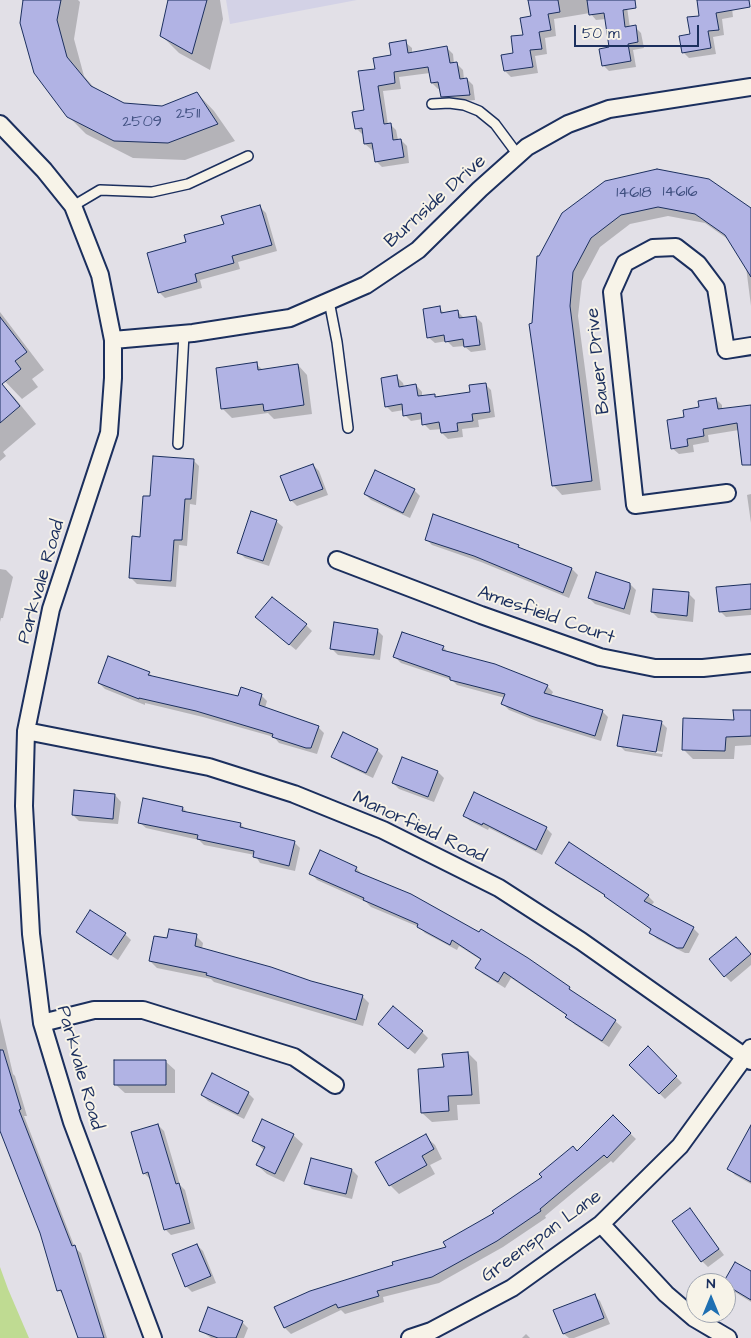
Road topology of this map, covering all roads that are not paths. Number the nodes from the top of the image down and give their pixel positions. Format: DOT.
graph roads {
  1 [pos="751,87"];
  2 [pos="432,104"];
  3 [pos="0,124"];
  4 [pos="518,155"];
  5 [pos="248,156"];
  6 [pos="73,206"];
  7 [pos="329,301"];
  8 [pos="184,334"];
  9 [pos="113,340"];
  10 [pos="751,346"];
  11 [pos="348,428"];
  12 [pos="178,444"];
  13 [pos="726,493"];
  14 [pos="337,560"];
  15 [pos="751,663"];
  16 [pos="26,731"];
  17 [pos="42,1023"];
  18 [pos="749,1055"];
  19 [pos="335,1084"];
  20 [pos="601,1224"];
  21 [pos="432,1334"];
  22 [pos="153,1338"];
  23 [pos="410,1338"];
  24 [pos="728,1338"];
  1 -- 4 [label="street, Burnside Drive"];
  2 -- 4 [label="lane"];
  3 -- 6 [label="street, Parkvale Road"];
  4 -- 7 [label="street, Burnside Drive"];
  5 -- 6 [label="lane"];
  6 -- 9 [label="street, Parkvale Road"];
  7 -- 8 [label="street, Burnside Drive"];
  7 -- 11 [label="lane"];
  8 -- 9 [label="street, Burnside Drive"];
  8 -- 12 [label="lane"];
  9 -- 16 [label="street, Parkvale Road"];
  10 -- 13 [label="street, Bauer Drive"];
  14 -- 15 [label="street, Amesfield Court"];
  16 -- 17 [label="street, Parkvale Road"];
  16 -- 18 [label="street, Manorfield Road"];
  17 -- 19 [label="street"];
  17 -- 22 [label="street, Parkvale Road"];
  18 -- 20 [label="street, Greenspan Lane"];
  20 -- 21 [label="street, Greenspan Lane"];
  20 -- 24 [label="street"];
  21 -- 23 [label="street, Greenspan Lane"];
}
